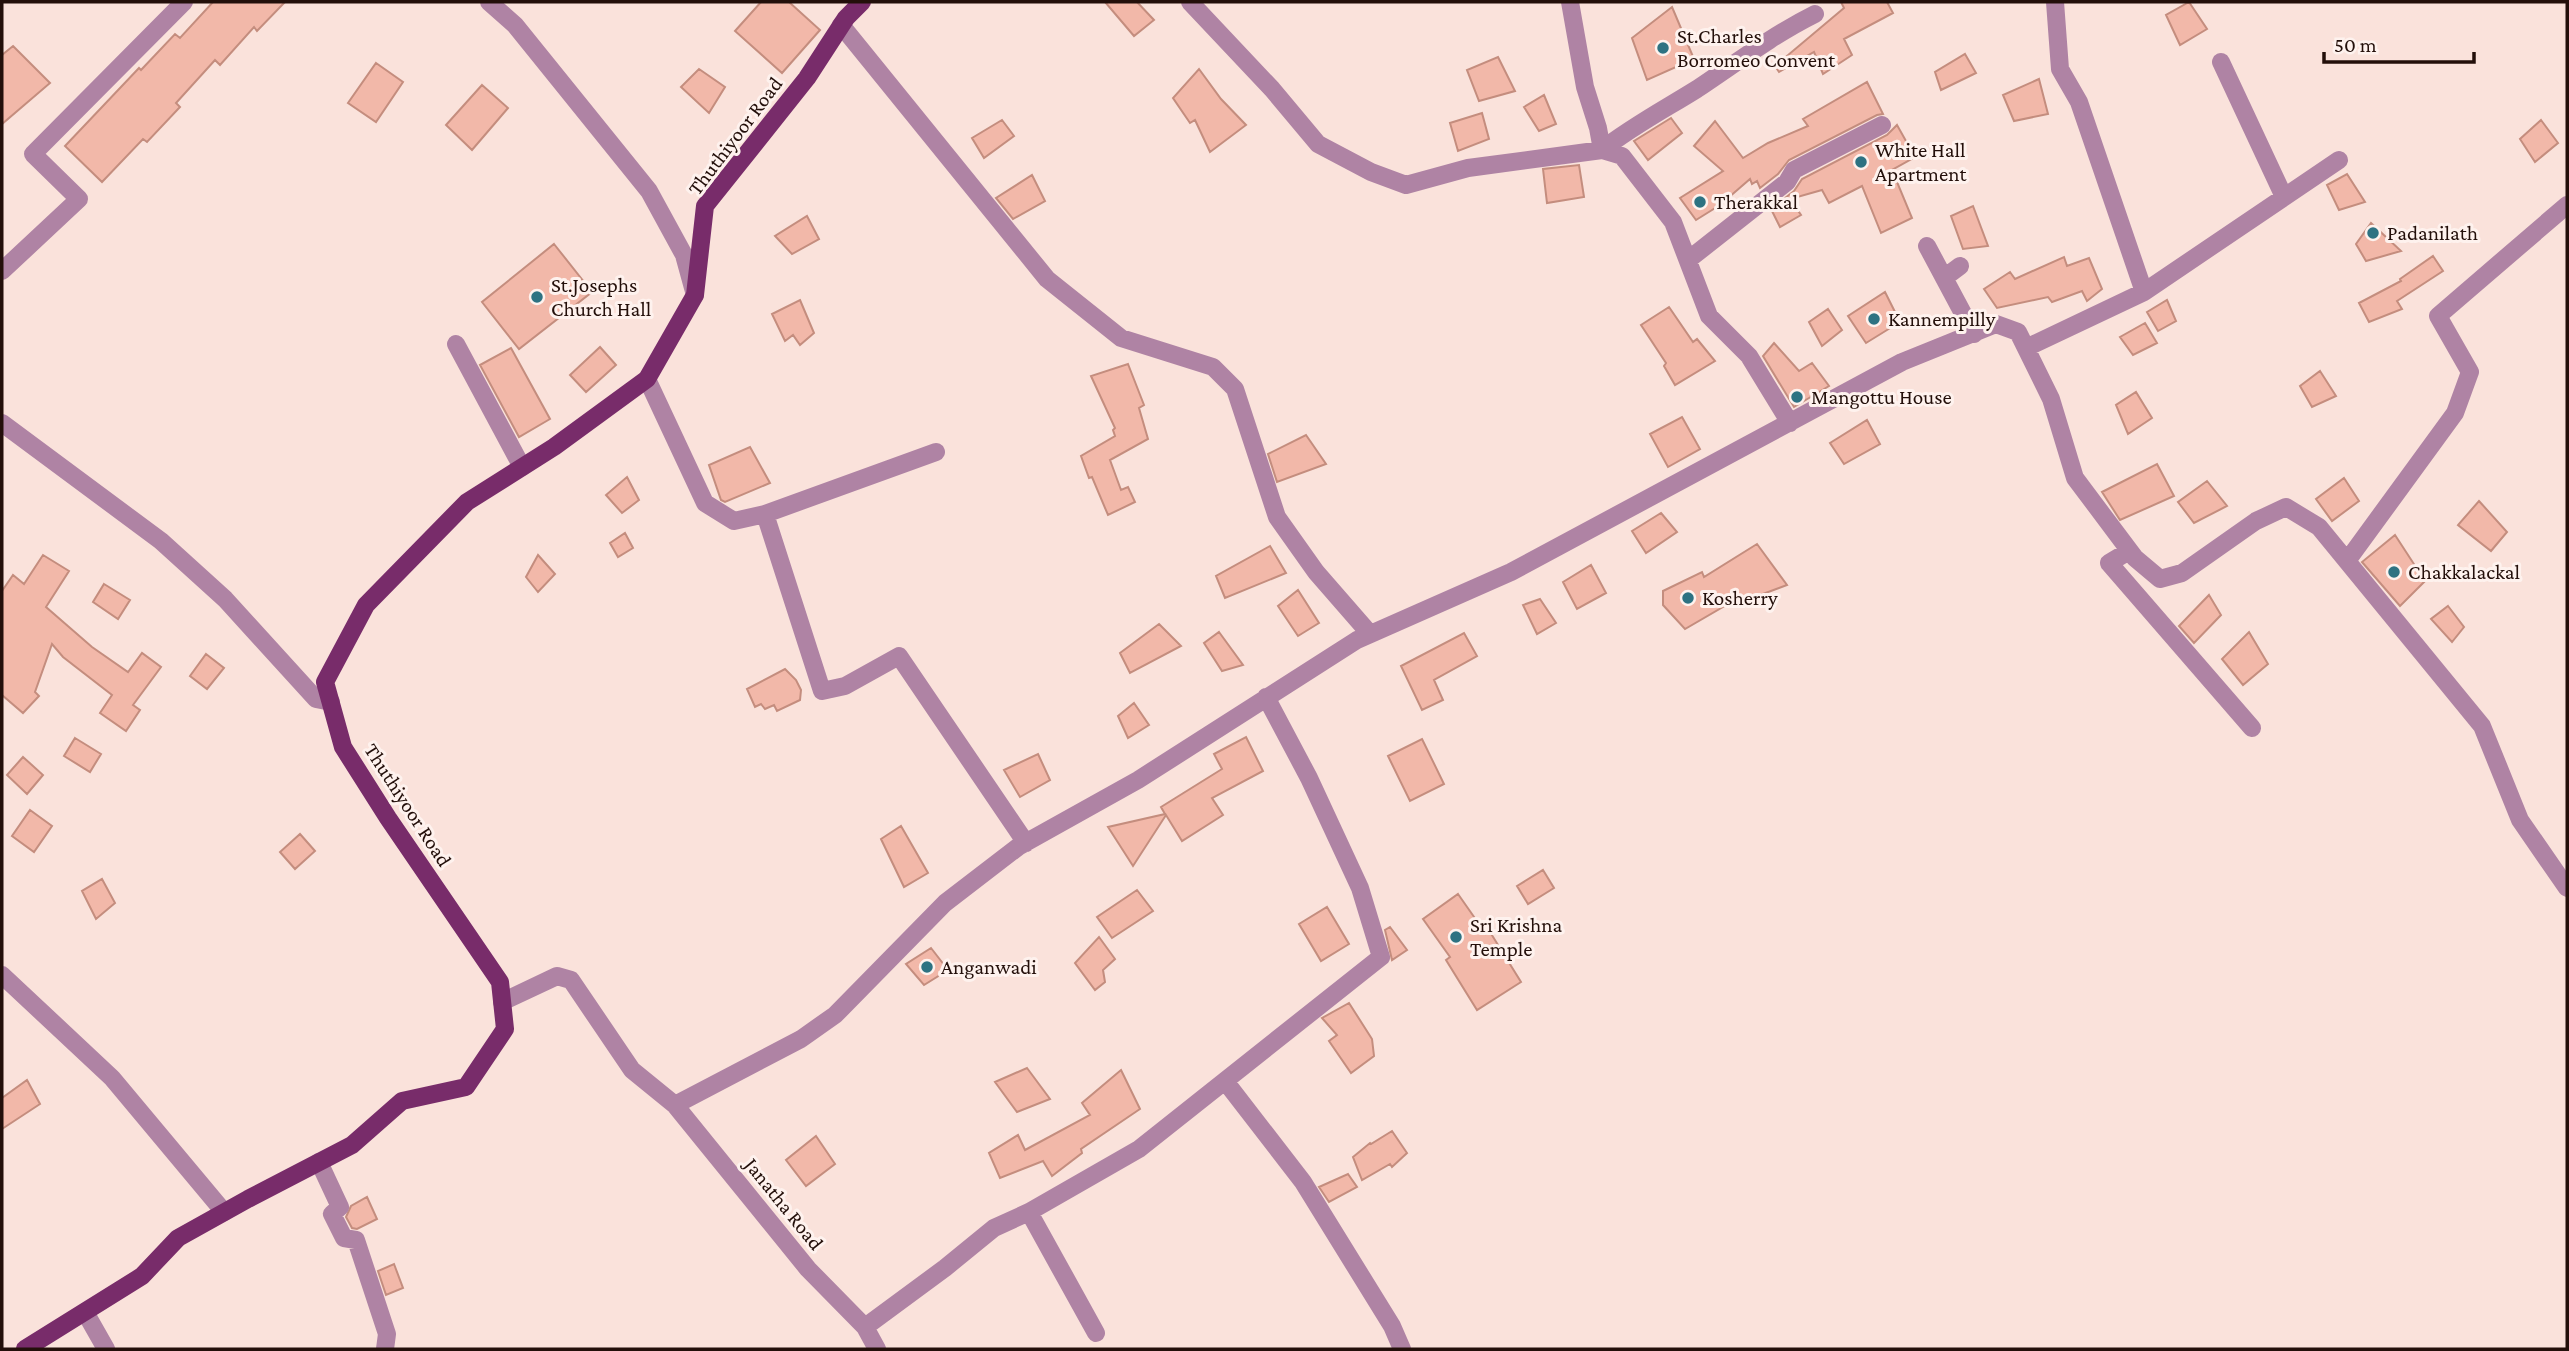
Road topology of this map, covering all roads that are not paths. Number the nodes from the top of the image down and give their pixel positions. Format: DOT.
graph roads {
  1 [pos="184,2"];
  2 [pos="489,2"];
  3 [pos="862,2"];
  4 [pos="1190,2"];
  5 [pos="1570,2"];
  6 [pos="2055,2"];
  7 [pos="1815,14"];
  8 [pos="841,25"];
  9 [pos="2221,62"];
  10 [pos="1882,125"];
  11 [pos="1601,150"];
  12 [pos="2339,160"];
  13 [pos="2284,197"];
  14 [pos="2567,205"];
  15 [pos="1927,246"];
  16 [pos="1688,260"];
  17 [pos="1960,266"];
  18 [pos="2,271"];
  19 [pos="1944,278"];
  20 [pos="2144,292"];
  21 [pos="695,295"];
  22 [pos="1973,334"];
  23 [pos="456,344"];
  24 [pos="2026,348"];
  25 [pos="647,379"];
  26 [pos="2,423"];
  27 [pos="1790,423"];
  28 [pos="936,452"];
  29 [pos="523,467"];
  30 [pos="765,514"];
  31 [pos="2129,551"];
  32 [pos="2347,561"];
  33 [pos="1370,634"];
  34 [pos="1266,697"];
  35 [pos="331,702"];
  36 [pos="2252,729"];
  37 [pos="1026,843"];
  38 [pos="2567,888"];
  39 [pos="2,975"];
  40 [pos="502,1002"];
  41 [pos="1225,1081"];
  42 [pos="675,1105"];
  43 [pos="320,1162"];
  44 [pos="224,1212"];
  45 [pos="1029,1213"];
  46 [pos="85,1312"];
  47 [pos="865,1327"];
  48 [pos="1096,1333"];
  49 [pos="25,1349"];
  50 [pos="106,1349"];
  51 [pos="385,1349"];
  52 [pos="877,1349"];
  53 [pos="1402,1349"];
  1 -- 18 [label="street"];
  2 -- 21 [label="street"];
  3 -- 8 [label="main road, Thuthiyoor Road"];
  4 -- 11 [label="street"];
  5 -- 11 [label="street"];
  6 -- 20 [label="street"];
  7 -- 11 [label="street"];
  8 -- 21 [label="main road, Thuthiyoor Road"];
  8 -- 33 [label="street"];
  9 -- 13 [label="street"];
  10 -- 16 [label="street"];
  11 -- 16 [label="street"];
  12 -- 13 [label="street"];
  13 -- 20 [label="street"];
  14 -- 32 [label="street"];
  15 -- 19 [label="street"];
  16 -- 27 [label="street"];
  17 -- 19 [label="street"];
  19 -- 22 [label="street"];
  20 -- 24 [label="street"];
  21 -- 25 [label="main road, Thuthiyoor Road"];
  22 -- 24 [label="street"];
  22 -- 27 [label="street"];
  23 -- 29 [label="street"];
  24 -- 31 [label="street"];
  25 -- 29 [label="main road, Thuthiyoor Road"];
  25 -- 30 [label="street"];
  26 -- 35 [label="street"];
  27 -- 33 [label="street"];
  28 -- 30 [label="street"];
  29 -- 35 [label="main road, Thuthiyoor Road"];
  30 -- 37 [label="street"];
  31 -- 32 [label="street"];
  31 -- 36 [label="street"];
  32 -- 38 [label="street"];
  33 -- 34 [label="street"];
  34 -- 37 [label="street"];
  34 -- 41 [label="street"];
  35 -- 40 [label="main road, Thuthiyoor Road"];
  37 -- 42 [label="street"];
  39 -- 44 [label="street"];
  40 -- 42 [label="street, Janatha Road"];
  40 -- 43 [label="main road, Thuthiyoor Road"];
  41 -- 45 [label="street"];
  41 -- 53 [label="street"];
  42 -- 47 [label="street, Janatha Road"];
  43 -- 44 [label="main road, Thuthiyoor Road"];
  43 -- 51 [label="street"];
  44 -- 46 [label="main road, Thuthiyoor Road"];
  45 -- 47 [label="street"];
  45 -- 48 [label="street"];
  46 -- 49 [label="main road, Thuthiyoor Road"];
  46 -- 50 [label="street"];
  47 -- 52 [label="street, Janatha Road"];
}
